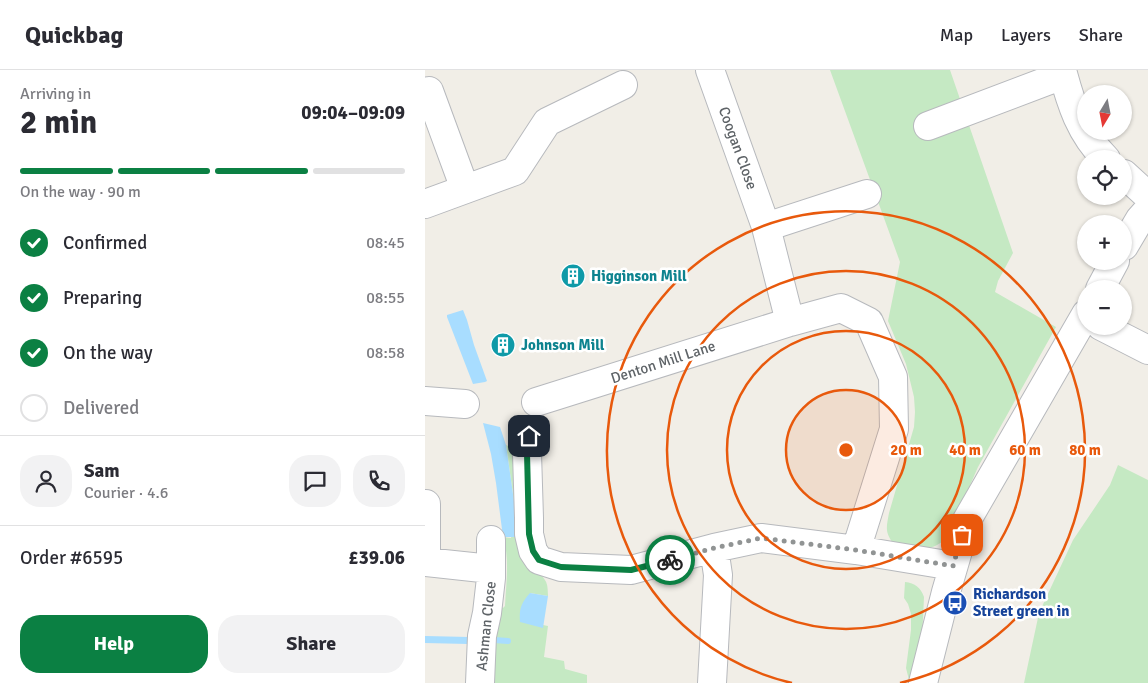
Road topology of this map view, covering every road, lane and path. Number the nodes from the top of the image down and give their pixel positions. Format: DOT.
graph roads {
  1 [pos="711,70"];
  2 [pos="1062,73"];
  3 [pos="623,86"];
  4 [pos="429,91"];
  5 [pos="928,126"];
  6 [pos="1098,150"];
  7 [pos="1132,181"];
  8 [pos="465,189"];
  9 [pos="867,194"];
  10 [pos="1148,196"];
  11 [pos="425,204"];
  12 [pos="1148,210"];
  13 [pos="766,227"];
  14 [pos="1132,232"];
  15 [pos="790,322"];
  16 [pos="1079,335"];
  17 [pos="1119,335"];
  18 [pos="1148,350"];
  19 [pos="425,401"];
  20 [pos="536,402"];
  21 [pos="465,404"];
  22 [pos="529,436"];
  23 [pos="426,504"];
  24 [pos="491,540"];
  25 [pos="714,548"];
  26 [pos="856,550"];
  27 [pos="425,562"];
  28 [pos="953,566"];
  29 [pos="491,569"];
  30 [pos="480,683"];
  31 [pos="712,683"];
  32 [pos="923,683"];
  1 -- 13 [label="street, Coogan Close"];
  2 -- 5 [label="street"];
  2 -- 6 [label="street"];
  3 -- 8 [label="street"];
  4 -- 8 [label="street"];
  7 -- 10 [label="street"];
  8 -- 11 [label="street"];
  9 -- 13 [label="street"];
  12 -- 14 [label="street"];
  13 -- 15 [label="street, Coogan Close"];
  15 -- 20 [label="street, Denton Mill Lane"];
  15 -- 26 [label="street"];
  16 -- 28 [label="street"];
  17 -- 18 [label="street"];
  19 -- 21 [label="street"];
  22 -- 25 [label="street"];
  23 -- 27 [label="street"];
  24 -- 29 [label="street, Ashman Close"];
  25 -- 26 [label="street"];
  25 -- 31 [label="street"];
  26 -- 28 [label="street"];
  27 -- 29 [label="street, Ashman Close"];
  28 -- 32 [label="street"];
  29 -- 30 [label="street, Ashman Close"];
}
